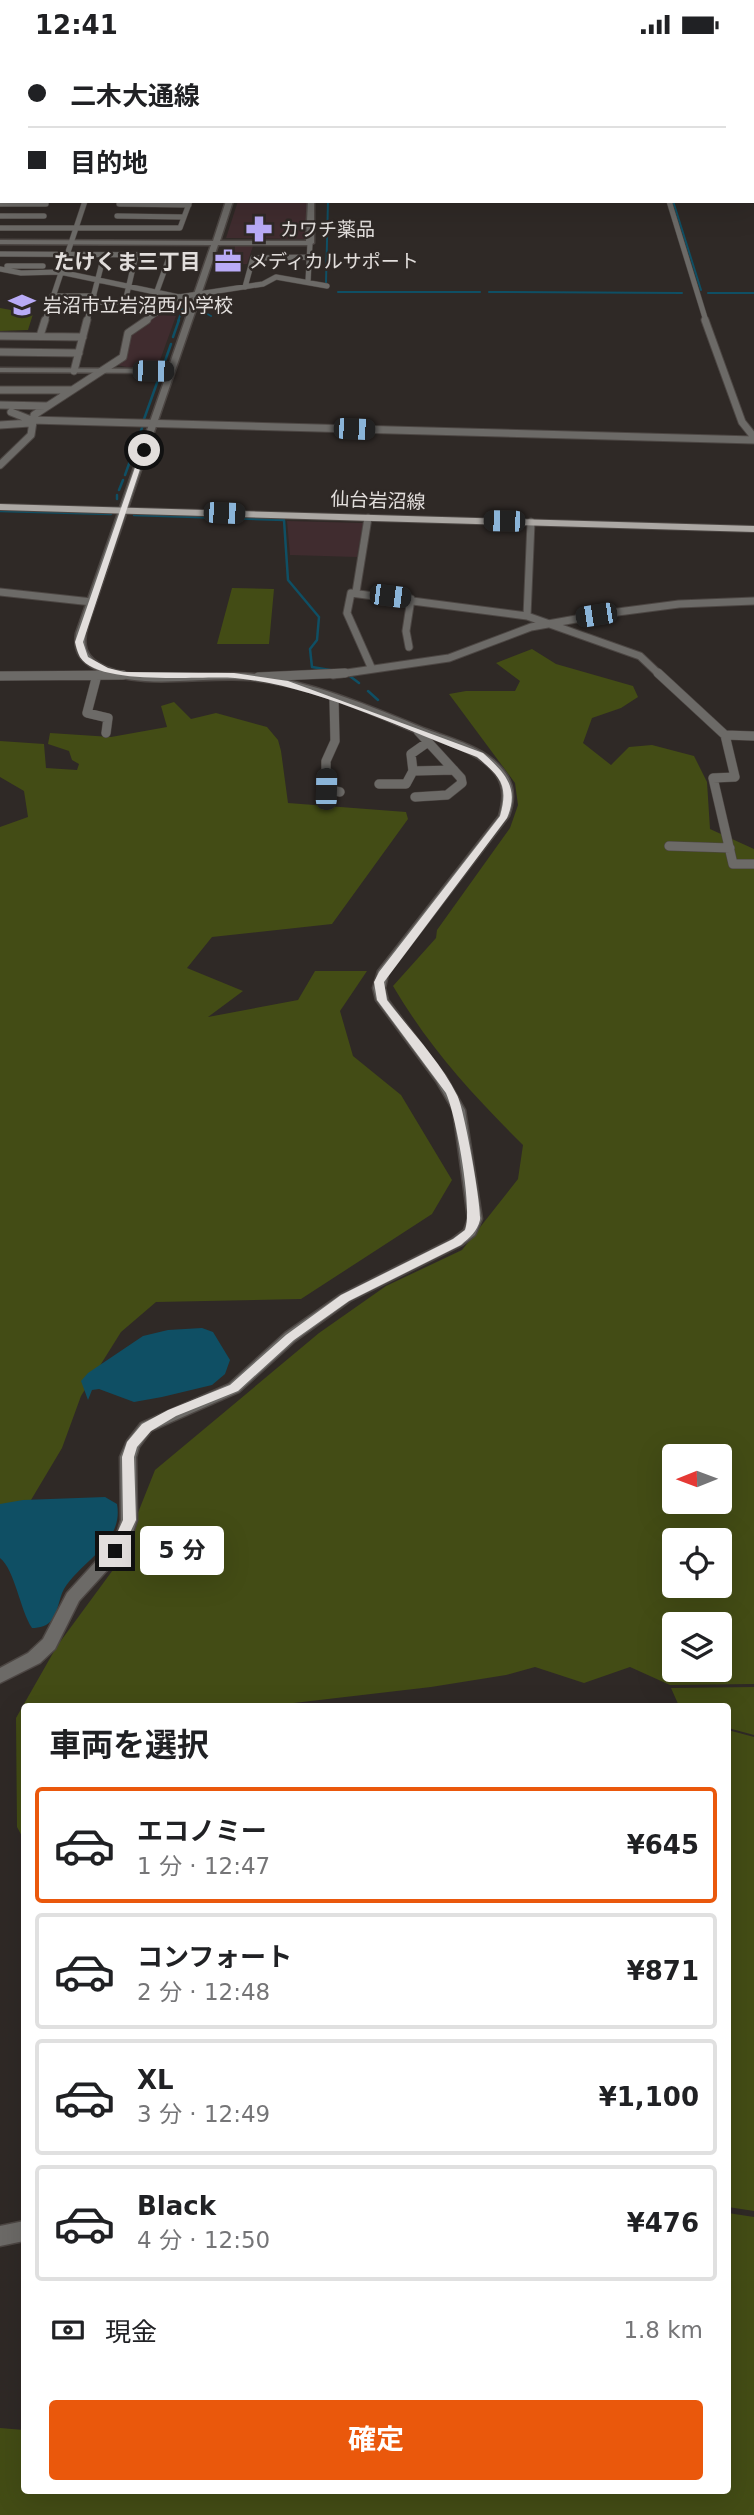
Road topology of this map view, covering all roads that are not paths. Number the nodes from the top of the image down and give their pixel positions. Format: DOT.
graph roads {
  1 [pos="47,203"];
  2 [pos="84,203"];
  3 [pos="119,203"];
  4 [pos="189,203"];
  5 [pos="229,203"];
  6 [pos="311,203"];
  7 [pos="670,203"];
  8 [pos="0,204"];
  9 [pos="0,216"];
  10 [pos="44,216"];
  11 [pos="117,216"];
  12 [pos="184,216"];
  13 [pos="0,228"];
  14 [pos="40,228"];
  15 [pos="78,228"];
  16 [pos="114,228"];
  17 [pos="0,242"];
  18 [pos="75,242"];
  19 [pos="216,243"];
  20 [pos="310,243"];
  21 [pos="0,254"];
  22 [pos="69,255"];
  23 [pos="104,255"];
  24 [pos="136,255"];
  25 [pos="276,257"];
  26 [pos="309,257"];
  27 [pos="64,266"];
  28 [pos="0,268"];
  29 [pos="60,272"];
  30 [pos="276,277"];
  31 [pos="97,282"];
  32 [pos="308,282"];
  33 [pos="327,286"];
  34 [pos="245,287"];
  35 [pos="129,288"];
  36 [pos="157,291"];
  37 [pos="199,294"];
  38 [pos="52,296"];
  39 [pos="179,297"];
  40 [pos="93,299"];
  41 [pos="0,336"];
  42 [pos="40,336"];
  43 [pos="83,337"];
  44 [pos="0,352"];
  45 [pos="79,353"];
  46 [pos="0,370"];
  47 [pos="74,370"];
  48 [pos="104,371"];
  49 [pos="171,371"];
  50 [pos="0,390"];
  51 [pos="72,390"];
  52 [pos="0,406"];
  53 [pos="47,406"];
  54 [pos="11,412"];
  55 [pos="0,416"];
  56 [pos="31,422"];
  57 [pos="153,424"];
  58 [pos="0,425"];
  59 [pos="754,439"];
  60 [pos="0,465"];
  61 [pos="0,507"];
  62 [pos="124,509"];
  63 [pos="368,518"];
  64 [pos="531,522"];
  65 [pos="754,529"];
  66 [pos="0,592"];
  67 [pos="356,592"];
  68 [pos="411,599"];
  69 [pos="754,601"];
  70 [pos="92,602"];
  71 [pos="527,616"];
  72 [pos="554,623"];
  73 [pos="409,647"];
  74 [pos="371,667"];
  75 [pos="97,675"];
  76 [pos="136,675"];
  77 [pos="0,676"];
  78 [pos="256,677"];
  79 [pos="334,699"];
  80 [pos="106,733"];
  81 [pos="724,735"];
  82 [pos="423,736"];
  83 [pos="754,736"];
  84 [pos="454,770"];
  85 [pos="413,771"];
  86 [pos="379,784"];
  87 [pos="340,792"];
  88 [pos="415,797"];
  89 [pos="668,846"];
  90 [pos="730,848"];
  91 [pos="754,864"];
  92 [pos="0,1676"];
  93 [pos="21,2232"];
  94 [pos="0,2236"];
  1 -- 8 [label="street"];
  1 -- 10 [label="street"];
  2 -- 15 [label="street"];
  3 -- 4 [label="street"];
  3 -- 11 [label="street"];
  4 -- 12 [label="street"];
  5 -- 19 [label="street"];
  6 -- 20 [label="street"];
  7 -- 59 [label="street"];
  9 -- 10 [label="street"];
  10 -- 14 [label="street"];
  11 -- 12 [label="street"];
  11 -- 16 [label="street"];
  12 -- 16 [label="street"];
  13 -- 14 [label="street"];
  14 -- 15 [label="street"];
  15 -- 16 [label="street"];
  15 -- 18 [label="street"];
  17 -- 18 [label="street"];
  18 -- 19 [label="street"];
  18 -- 22 [label="street"];
  19 -- 20 [label="street"];
  19 -- 37 [label="street"];
  20 -- 26 [label="street"];
  21 -- 22 [label="street"];
  22 -- 23 [label="street"];
  22 -- 27 [label="street"];
  23 -- 24 [label="street"];
  23 -- 31 [label="street"];
  24 -- 35 [label="street"];
  24 -- 36 [label="street"];
  25 -- 26 [label="street"];
  25 -- 30 [label="street"];
  25 -- 34 [label="street"];
  26 -- 32 [label="street"];
  27 -- 28 [label="street"];
  27 -- 29 [label="street"];
  28 -- 29 [label="street"];
  29 -- 31 [label="street"];
  29 -- 38 [label="street"];
  30 -- 32 [label="street"];
  30 -- 34 [label="street"];
  31 -- 35 [label="street"];
  31 -- 40 [label="street"];
  32 -- 33 [label="street"];
  34 -- 37 [label="street"];
  35 -- 36 [label="street"];
  35 -- 40 [label="street"];
  36 -- 39 [label="street"];
  37 -- 39 [label="street"];
  37 -- 49 [label="street"];
  38 -- 40 [label="street"];
  38 -- 42 [label="street"];
  39 -- 48 [label="street"];
  40 -- 43 [label="street"];
  41 -- 42 [label="street"];
  42 -- 43 [label="street"];
  43 -- 45 [label="street"];
  44 -- 45 [label="street"];
  45 -- 47 [label="street"];
  46 -- 47 [label="street"];
  47 -- 48 [label="street"];
  48 -- 49 [label="street"];
  48 -- 51 [label="street"];
  49 -- 57 [label="street"];
  50 -- 51 [label="street"];
  51 -- 53 [label="street"];
  52 -- 53 [label="street"];
  52 -- 54 [label="street"];
  53 -- 56 [label="street"];
  54 -- 55 [label="street"];
  54 -- 56 [label="street"];
  56 -- 57 [label="street"];
  56 -- 58 [label="street"];
  56 -- 60 [label="street"];
  57 -- 59 [label="street"];
  57 -- 62 [label="street"];
  61 -- 62 [label="main road, 仙台岩沼線"];
  62 -- 63 [label="main road, 仙台岩沼線"];
  62 -- 70 [label="street"];
  63 -- 64 [label="main road, 仙台岩沼線"];
  63 -- 67 [label="street"];
  64 -- 65 [label="main road, 仙台岩沼線"];
  64 -- 71 [label="street"];
  66 -- 70 [label="street"];
  67 -- 68 [label="street"];
  67 -- 74 [label="street"];
  68 -- 71 [label="street"];
  68 -- 73 [label="street"];
  69 -- 72 [label="street"];
  70 -- 76 [label="street"];
  71 -- 72 [label="street"];
  72 -- 74 [label="street"];
  72 -- 81 [label="street"];
  74 -- 78 [label="street"];
  75 -- 76 [label="street"];
  75 -- 77 [label="street"];
  75 -- 80 [label="street"];
  76 -- 78 [label="street"];
  78 -- 79 [label="street"];
  79 -- 82 [label="street"];
  79 -- 87 [label="street"];
  81 -- 83 [label="street"];
  81 -- 90 [label="street"];
  82 -- 84 [label="street"];
  82 -- 85 [label="street"];
  82 -- 92 [label="street"];
  84 -- 85 [label="street"];
  84 -- 88 [label="street"];
  85 -- 86 [label="street"];
  89 -- 90 [label="street"];
  90 -- 91 [label="street"];
  93 -- 94 [label="street"];
}
